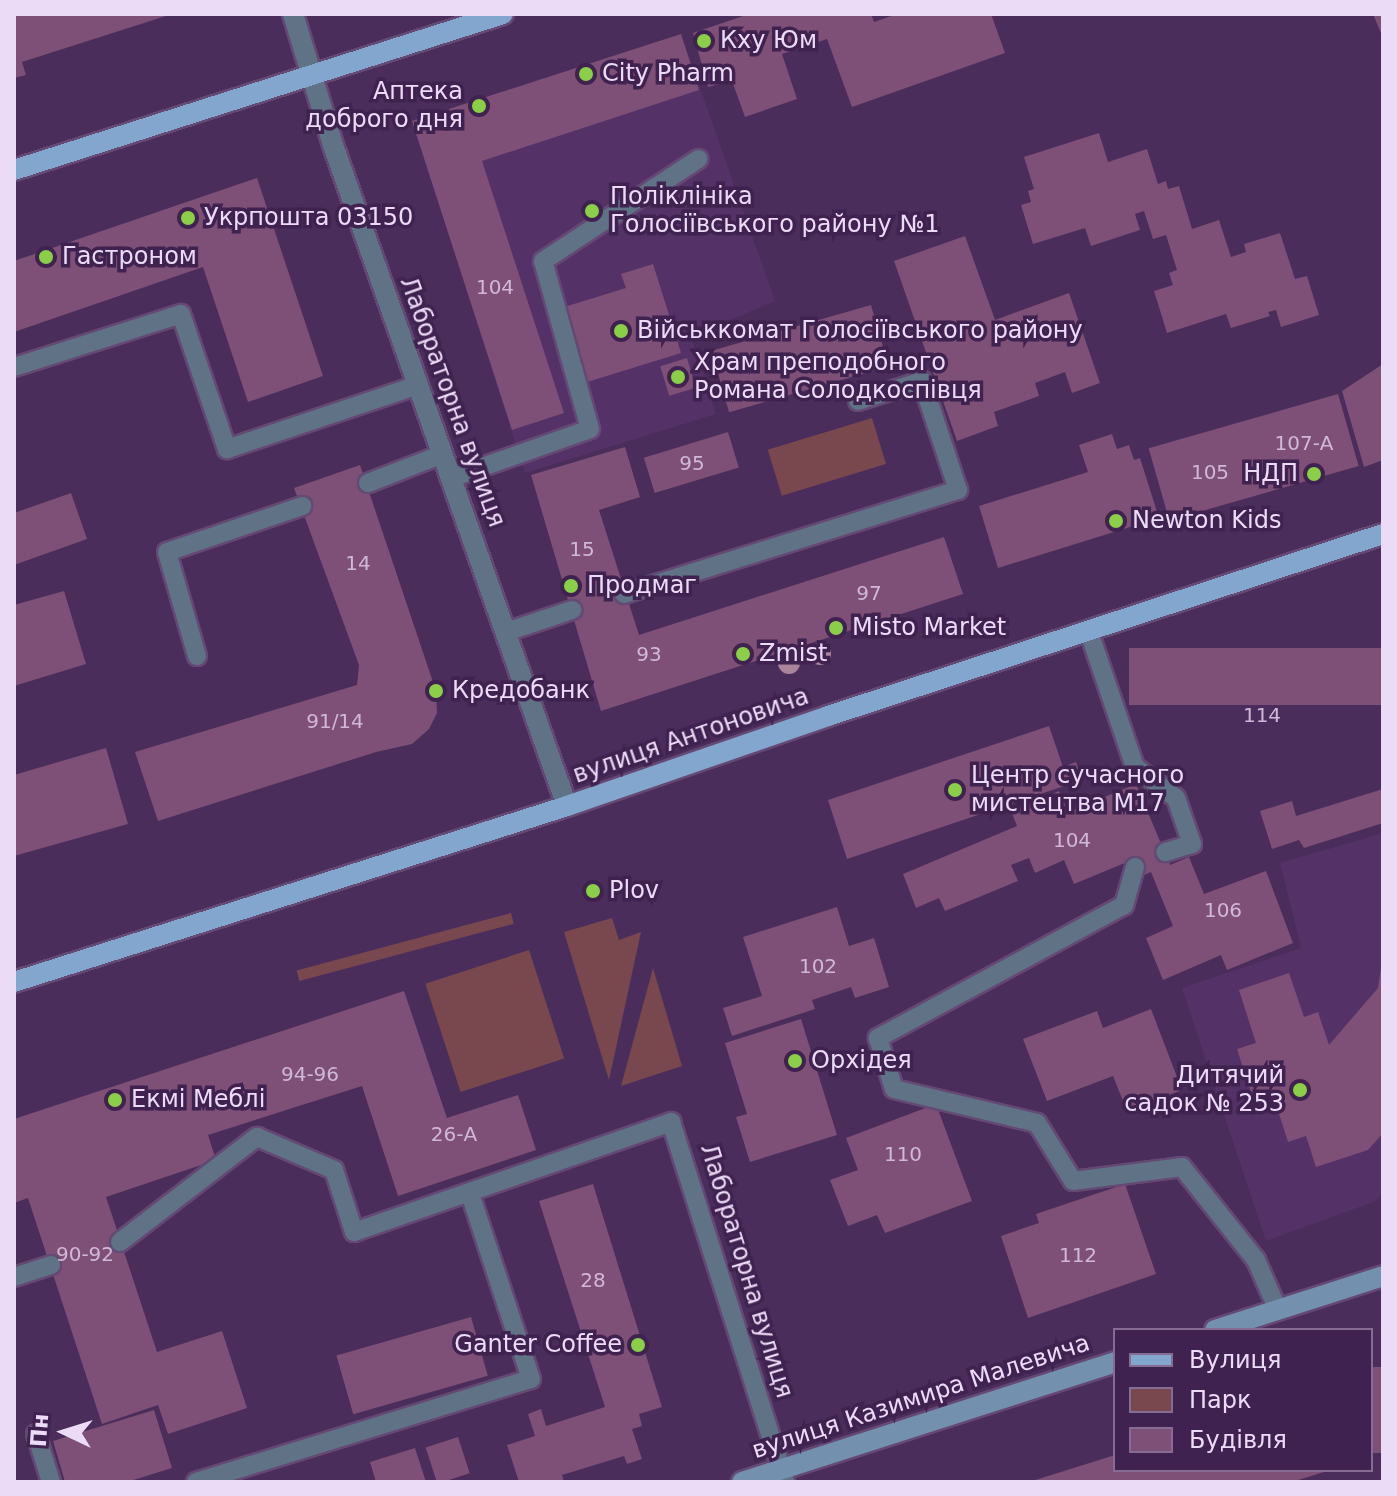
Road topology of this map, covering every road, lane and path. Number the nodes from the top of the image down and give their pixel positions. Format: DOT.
graph roads {
  1 [pos="293,14"];
  2 [pos="503,14"];
  3 [pos="311,75"];
  4 [pos="698,159"];
  5 [pos="14,170"];
  6 [pos="14,367"];
  7 [pos="418,385"];
  8 [pos="858,401"];
  9 [pos="443,454"];
  10 [pos="451,478"];
  11 [pos="368,483"];
  12 [pos="302,506"];
  13 [pos="1383,534"];
  14 [pos="624,594"];
  15 [pos="572,610"];
  16 [pos="506,632"];
  17 [pos="1089,632"];
  18 [pos="197,656"];
  19 [pos="567,806"];
  20 [pos="1165,852"];
  21 [pos="1135,867"];
  22 [pos="14,982"];
  23 [pos="470,1193"];
  24 [pos="120,1242"];
  25 [pos="51,1265"];
  26 [pos="1383,1276"];
  27 [pos="14,1277"];
  28 [pos="1278,1310"];
  29 [pos="1224,1328"];
  30 [pos="1113,1363"];
  31 [pos="36,1434"];
  32 [pos="783,1476"];
  33 [pos="51,1482"];
  34 [pos="196,1482"];
  35 [pos="742,1482"];
  1 -- 3 [label="street, Лабораторна вулиця"];
  2 -- 3 [label="main road"];
  3 -- 5 [label="main road"];
  3 -- 7 [label="street, Лабораторна вулиця"];
  4 -- 10 [label="lane"];
  6 -- 7 [label="lane"];
  7 -- 9 [label="street, Лабораторна вулиця"];
  8 -- 14 [label="lane"];
  9 -- 10 [label="street, Лабораторна вулиця"];
  9 -- 11 [label="lane"];
  10 -- 16 [label="street, Лабораторна вулиця"];
  12 -- 18 [label="lane"];
  13 -- 17 [label="main road, вулиця Антоновича"];
  15 -- 16 [label="lane"];
  16 -- 19 [label="street, Лабораторна вулиця"];
  17 -- 19 [label="main road, вулиця Антоновича"];
  17 -- 20 [label="lane"];
  19 -- 22 [label="main road, вулиця Антоновича"];
  21 -- 28 [label="lane"];
  23 -- 24 [label="lane"];
  23 -- 32 [label="lane, Лабораторна вулиця"];
  23 -- 34 [label="lane"];
  25 -- 27 [label="lane"];
  26 -- 28 [label="main road"];
  28 -- 29 [label="main road"];
  30 -- 32 [label="main road, вулиця Казимира Малевича"];
  31 -- 33 [label="lane"];
  32 -- 35 [label="main road, вулиця Казимира Малевича"];
}
